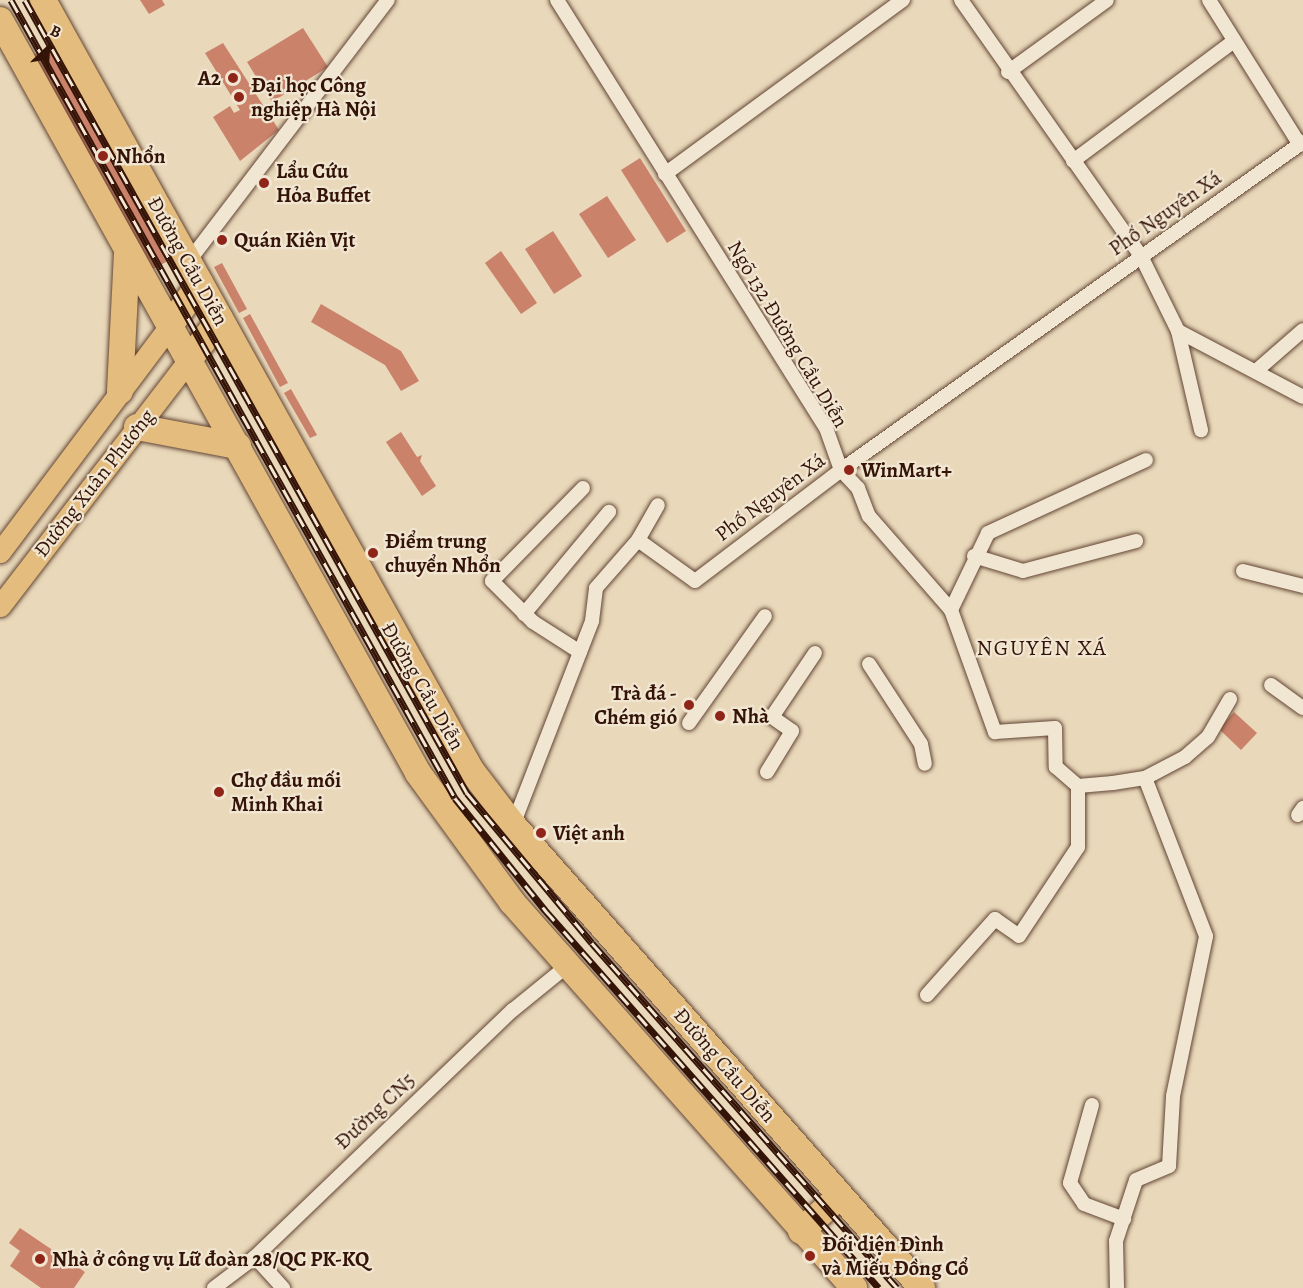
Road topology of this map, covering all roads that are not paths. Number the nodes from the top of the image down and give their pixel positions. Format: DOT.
graph roads {
  1 [pos="43,0"];
  2 [pos="388,0"];
  3 [pos="557,0"];
  4 [pos="903,0"];
  5 [pos="961,0"];
  6 [pos="1107,0"];
  7 [pos="1209,0"];
  8 [pos="0,20"];
  9 [pos="1234,41"];
  10 [pos="1008,72"];
  11 [pos="1301,144"];
  12 [pos="1073,162"];
  13 [pos="665,174"];
  14 [pos="127,251"];
  15 [pos="1142,256"];
  16 [pos="189,261"];
  17 [pos="200,283"];
  18 [pos="220,320"];
  19 [pos="169,327"];
  20 [pos="1303,330"];
  21 [pos="1178,331"];
  22 [pos="188,361"];
  23 [pos="1256,371"];
  24 [pos="120,391"];
  25 [pos="1303,397"];
  26 [pos="136,427"];
  27 [pos="1201,430"];
  28 [pos="238,446"];
  29 [pos="1146,460"];
  30 [pos="841,470"];
  31 [pos="583,488"];
  32 [pos="658,506"];
  33 [pos="609,512"];
  34 [pos="638,540"];
  35 [pos="1136,541"];
  36 [pos="0,552"];
  37 [pos="974,556"];
  38 [pos="1243,571"];
  39 [pos="1303,586"];
  40 [pos="0,606"];
  41 [pos="951,610"];
  42 [pos="525,614"];
  43 [pos="765,616"];
  44 [pos="580,652"];
  45 [pos="815,653"];
  46 [pos="868,664"];
  47 [pos="1271,685"];
  48 [pos="1230,699"];
  49 [pos="1303,708"];
  50 [pos="689,723"];
  51 [pos="926,764"];
  52 [pos="766,772"];
  53 [pos="1145,778"];
  54 [pos="1078,786"];
  55 [pos="513,825"];
  56 [pos="567,966"];
  57 [pos="927,995"];
  58 [pos="1092,1105"];
  59 [pos="840,1196"];
  60 [pos="1124,1219"];
  61 [pos="801,1231"];
  62 [pos="255,1257"];
  63 [pos="214,1288"];
  64 [pos="284,1288"];
  65 [pos="854,1288"];
  66 [pos="922,1288"];
  67 [pos="1117,1288"];
  1 -- 16 [label="highway, Đường Cầu Diễn"];
  2 -- 16 [label="street"];
  3 -- 13 [label="street, Ngõ 132 Đường Cầu Diễn"];
  4 -- 13 [label="street"];
  5 -- 10 [label="street"];
  6 -- 10 [label="street"];
  7 -- 9 [label="street"];
  8 -- 14 [label="highway"];
  9 -- 11 [label="street"];
  9 -- 12 [label="street"];
  10 -- 12 [label="street"];
  11 -- 15 [label="street, Phố Nguyên Xá"];
  12 -- 15 [label="street"];
  13 -- 30 [label="street, Ngõ 132 Đường Cầu Diễn"];
  14 -- 19 [label="highway"];
  14 -- 24 [label="highway"];
  15 -- 21 [label="street"];
  15 -- 30 [label="street, Phố Nguyên Xá"];
  16 -- 17 [label="highway, Đường Cầu Diễn"];
  17 -- 18 [label="highway, Đường Cầu Diễn"];
  17 -- 19 [label="highway"];
  18 -- 22 [label="highway"];
  18 -- 55 [label="highway, Đường Cầu Diễn"];
  19 -- 22 [label="highway"];
  19 -- 24 [label="main road, Đường Xuân Phương"];
  20 -- 23 [label="street"];
  21 -- 23 [label="street"];
  21 -- 27 [label="street"];
  22 -- 26 [label="main road, Đường Xuân Phương"];
  22 -- 28 [label="highway"];
  23 -- 25 [label="street"];
  24 -- 36 [label="main road, Đường Xuân Phương"];
  26 -- 28 [label="highway"];
  26 -- 40 [label="main road, Đường Xuân Phương"];
  28 -- 56 [label="highway"];
  29 -- 37 [label="street"];
  30 -- 34 [label="street, Phố Nguyên Xá"];
  30 -- 41 [label="street, Ngõ 132 Đường Cầu Diễn"];
  31 -- 42 [label="street"];
  32 -- 34 [label="street"];
  33 -- 42 [label="street"];
  34 -- 44 [label="street"];
  35 -- 37 [label="street"];
  37 -- 41 [label="street"];
  38 -- 39 [label="street"];
  41 -- 54 [label="street, Ngõ 132 Đường Cầu Diễn"];
  42 -- 44 [label="street"];
  43 -- 50 [label="street"];
  44 -- 55 [label="street"];
  45 -- 52 [label="street"];
  46 -- 51 [label="street"];
  47 -- 49 [label="street"];
  48 -- 53 [label="street"];
  53 -- 54 [label="street"];
  53 -- 60 [label="street"];
  54 -- 57 [label="street"];
  55 -- 59 [label="highway, Đường Cầu Diễn"];
  56 -- 61 [label="highway"];
  56 -- 62 [label="street, Đường CN5"];
  58 -- 60 [label="street"];
  59 -- 61 [label="highway"];
  59 -- 66 [label="highway, Đường Cầu Diễn"];
  60 -- 67 [label="street"];
  61 -- 65 [label="highway"];
  62 -- 63 [label="street, Đường CN5"];
  62 -- 64 [label="street"];
}
